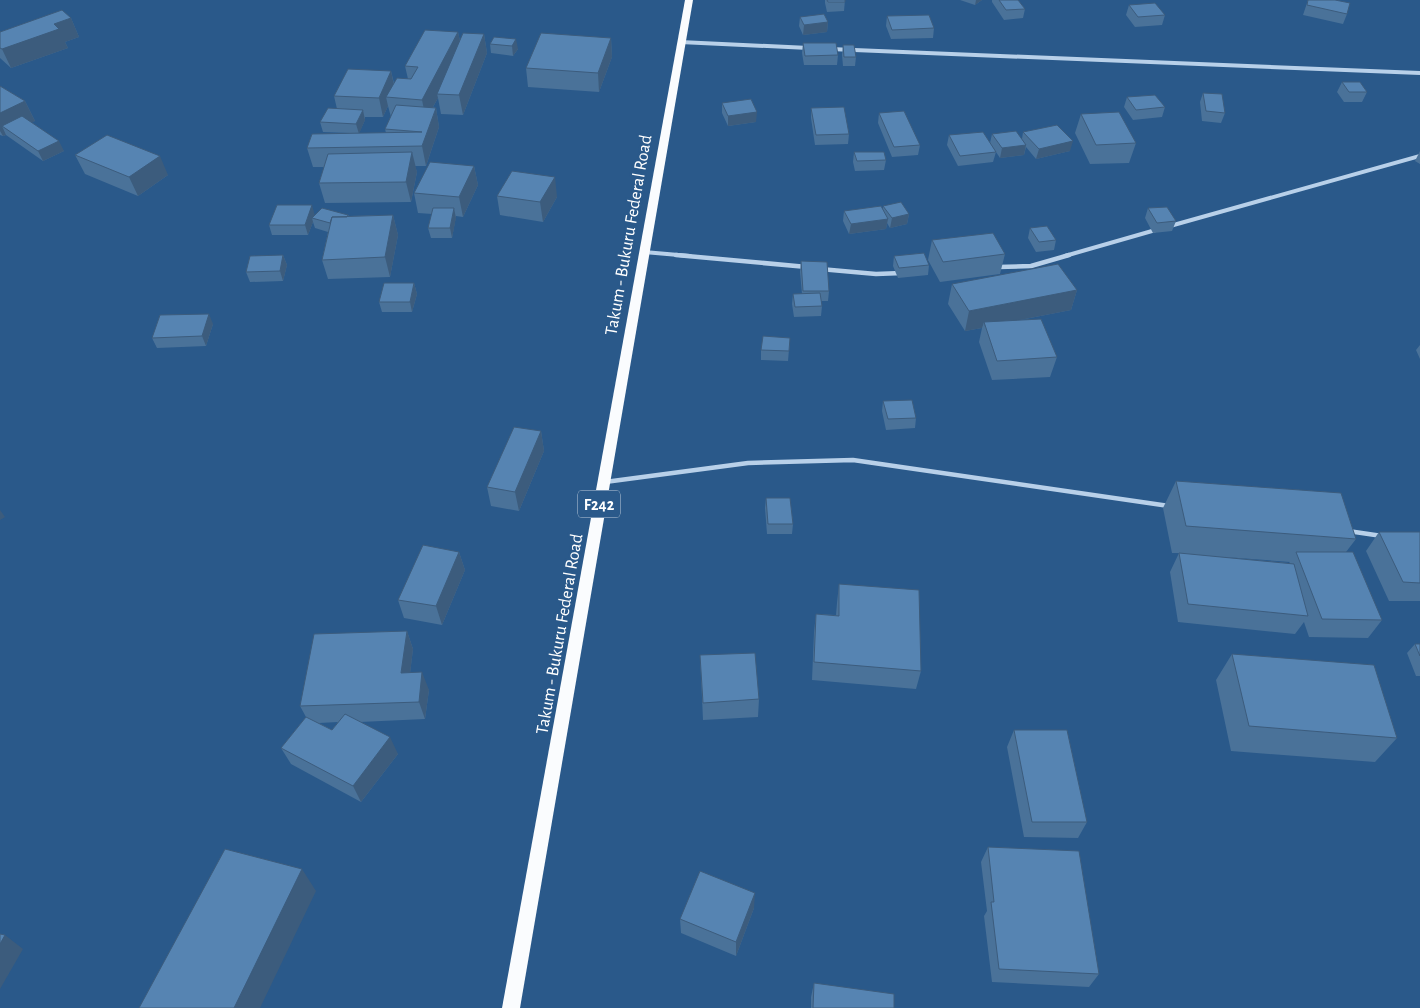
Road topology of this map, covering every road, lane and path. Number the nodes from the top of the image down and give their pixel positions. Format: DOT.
graph roads {
  1 [pos="688,0"];
  2 [pos="680,42"];
  3 [pos="819,48"];
  4 [pos="828,48"];
  5 [pos="1420,73"];
  6 [pos="1420,156"];
  7 [pos="643,252"];
  8 [pos="992,268"];
  9 [pos="905,272"];
  10 [pos="603,482"];
  11 [pos="1179,507"];
  12 [pos="1337,530"];
  13 [pos="1393,537"];
  14 [pos="511,1008"];
  1 -- 2 [label="main road, Takum - Bukuru Federal Road / F242"];
  2 -- 3 [label="street"];
  2 -- 7 [label="main road, Takum - Bukuru Federal Road / F242"];
  4 -- 5 [label="street"];
  6 -- 8 [label="street"];
  7 -- 9 [label="street"];
  7 -- 10 [label="main road, Takum - Bukuru Federal Road / F242"];
  10 -- 11 [label="street"];
  10 -- 14 [label="main road, Takum - Bukuru Federal Road / F242"];
  12 -- 13 [label="street"];
}
